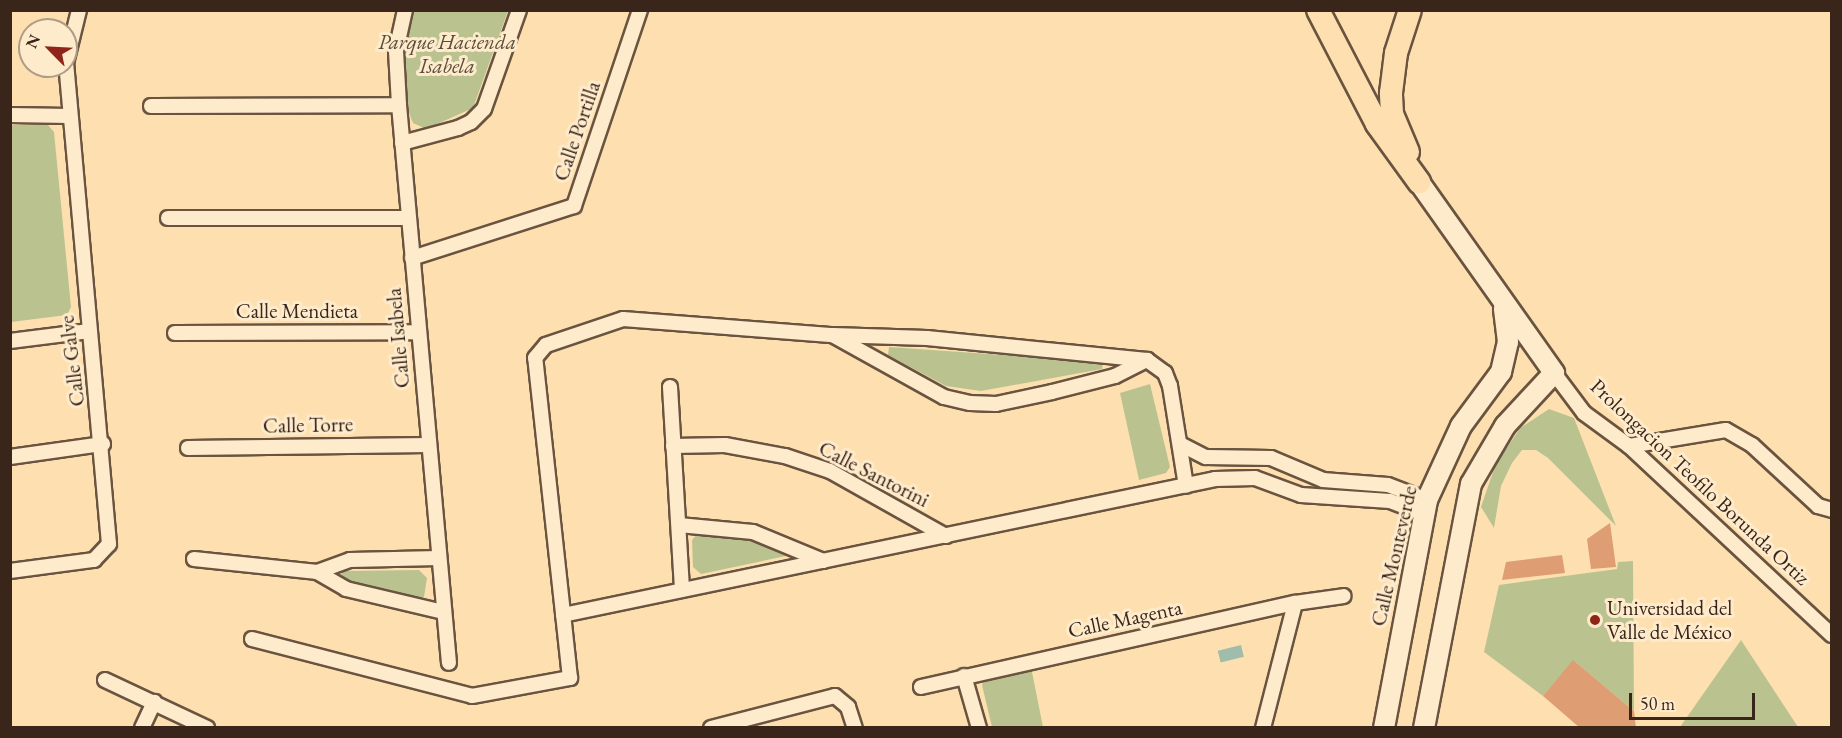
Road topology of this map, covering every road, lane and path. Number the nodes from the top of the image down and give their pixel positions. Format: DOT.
graph roads {
  1 [pos="405,10"];
  2 [pos="519,10"];
  3 [pos="640,10"];
  4 [pos="1318,10"];
  5 [pos="1410,10"];
  6 [pos="67,78"];
  7 [pos="399,105"];
  8 [pos="151,106"];
  9 [pos="10,115"];
  10 [pos="69,116"];
  11 [pos="402,143"];
  12 [pos="1419,182"];
  13 [pos="168,218"];
  14 [pos="408,218"];
  15 [pos="412,258"];
  16 [pos="1504,306"];
  17 [pos="89,331"];
  18 [pos="419,332"];
  19 [pos="175,333"];
  20 [pos="833,335"];
  21 [pos="10,341"];
  22 [pos="1147,360"];
  23 [pos="1554,373"];
  24 [pos="670,387"];
  25 [pos="103,444"];
  26 [pos="1180,444"];
  27 [pos="429,445"];
  28 [pos="673,446"];
  29 [pos="1629,446"];
  30 [pos="188,447"];
  31 [pos="10,457"];
  32 [pos="1186,486"];
  33 [pos="1425,507"];
  34 [pos="1832,510"];
  35 [pos="679,525"];
  36 [pos="946,536"];
  37 [pos="439,558"];
  38 [pos="194,559"];
  39 [pos="823,561"];
  40 [pos="10,572"];
  41 [pos="317,572"];
  42 [pos="682,590"];
  43 [pos="1344,596"];
  44 [pos="1295,603"];
  45 [pos="443,612"];
  46 [pos="563,615"];
  47 [pos="1832,635"];
  48 [pos="252,639"];
  49 [pos="449,663"];
  50 [pos="964,676"];
  51 [pos="105,680"];
  52 [pos="921,687"];
  53 [pos="154,702"];
  54 [pos="1262,727"];
  55 [pos="142,728"];
  56 [pos="207,728"];
  57 [pos="711,728"];
  58 [pos="855,728"];
  59 [pos="979,728"];
  60 [pos="1384,728"];
  61 [pos="1424,728"];
  1 -- 7 [label="street, Calle Isabela"];
  2 -- 11 [label="street"];
  3 -- 15 [label="street, Calle Portilla"];
  4 -- 12 [label="main road"];
  5 -- 12 [label="main road"];
  6 -- 10 [label="street, Calle Galve"];
  7 -- 8 [label="street"];
  7 -- 11 [label="street, Calle Isabela"];
  9 -- 10 [label="street"];
  10 -- 17 [label="street, Calle Galve"];
  11 -- 14 [label="street, Calle Isabela"];
  12 -- 16 [label="main road, Prolongacion Teofilo Borunda Ortiz"];
  13 -- 14 [label="street"];
  14 -- 15 [label="street, Calle Isabela"];
  15 -- 18 [label="street, Calle Isabela"];
  16 -- 23 [label="main road, Prolongacion Teofilo Borunda Ortiz"];
  16 -- 33 [label="main road, Calle Monteverde"];
  17 -- 21 [label="street"];
  17 -- 25 [label="street, Calle Galve"];
  18 -- 19 [label="street, Calle Mendieta"];
  18 -- 27 [label="street, Calle Isabela"];
  20 -- 22 [label="street"];
  20 -- 22 [label="street"];
  20 -- 46 [label="street"];
  22 -- 26 [label="street"];
  23 -- 29 [label="street, Prolongacion Teofilo Borunda Ortiz"];
  23 -- 61 [label="main road"];
  24 -- 28 [label="street"];
  25 -- 31 [label="street"];
  25 -- 40 [label="street, Calle Galve"];
  26 -- 32 [label="street"];
  26 -- 33 [label="street"];
  27 -- 30 [label="street, Calle Torre"];
  27 -- 37 [label="street, Calle Isabela"];
  28 -- 35 [label="street"];
  28 -- 36 [label="street, Calle Santorini"];
  29 -- 34 [label="street"];
  29 -- 47 [label="street, Prolongacion Teofilo Borunda Ortiz"];
  32 -- 33 [label="street"];
  32 -- 36 [label="street"];
  33 -- 60 [label="main road, Calle Monteverde"];
  35 -- 39 [label="street"];
  35 -- 42 [label="street"];
  36 -- 39 [label="street"];
  37 -- 41 [label="street"];
  37 -- 45 [label="street, Calle Isabela"];
  38 -- 41 [label="street"];
  39 -- 42 [label="street"];
  41 -- 45 [label="street"];
  42 -- 46 [label="street"];
  43 -- 44 [label="street, Calle Magenta"];
  44 -- 50 [label="street, Calle Magenta"];
  44 -- 54 [label="street"];
  45 -- 49 [label="street, Calle Isabela"];
  46 -- 48 [label="street"];
  50 -- 52 [label="street, Calle Magenta"];
  50 -- 59 [label="street"];
  51 -- 53 [label="street"];
  53 -- 55 [label="street"];
  53 -- 56 [label="street"];
  57 -- 58 [label="street"];
}
